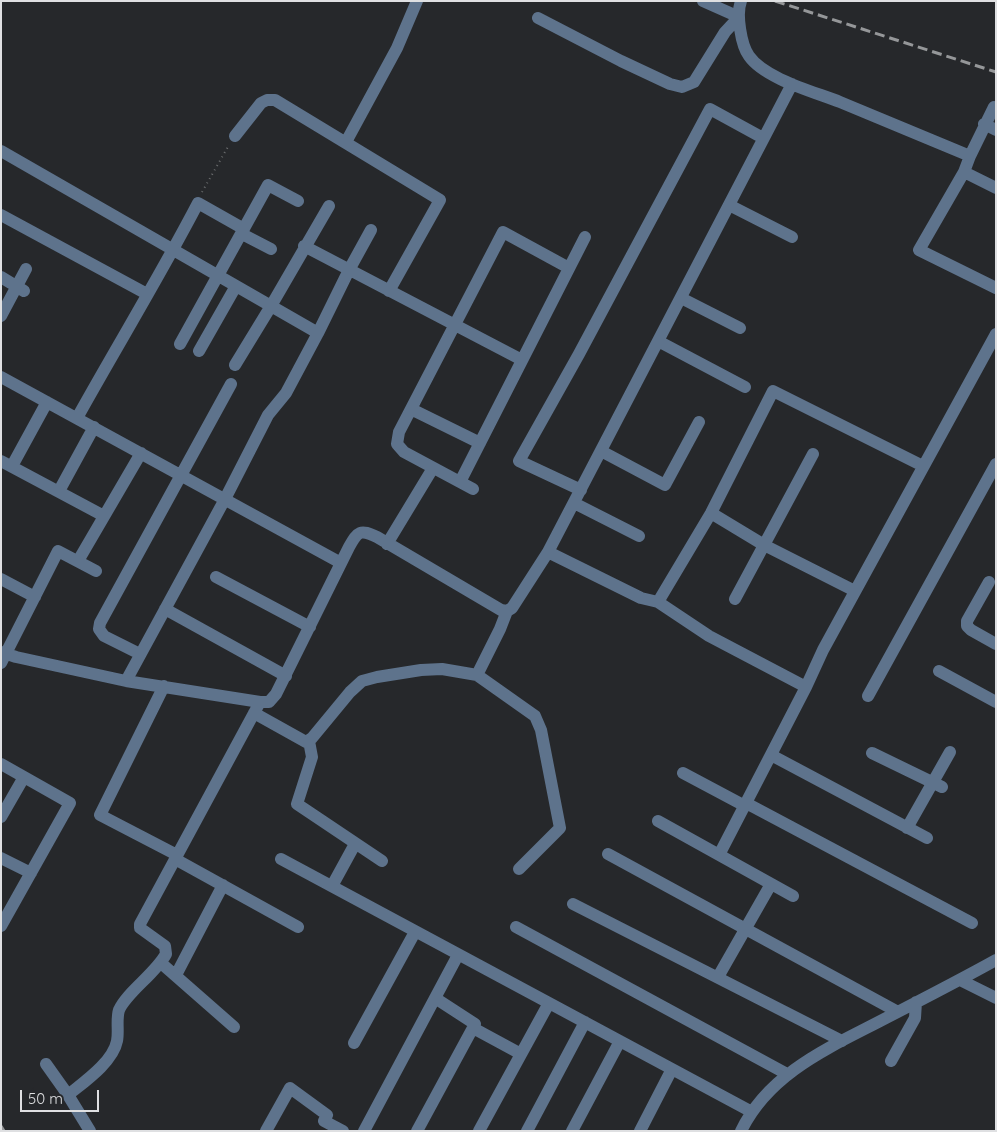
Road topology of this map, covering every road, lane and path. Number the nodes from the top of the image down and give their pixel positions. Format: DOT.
graph roads {
  1 [pos="417,1"];
  2 [pos="703,1"];
  3 [pos="741,1"];
  4 [pos="739,17"];
  5 [pos="538,18"];
  6 [pos="792,84"];
  7 [pos="994,107"];
  8 [pos="984,124"];
  9 [pos="996,130"];
  10 [pos="235,136"];
  11 [pos="763,138"];
  12 [pos="346,142"];
  13 [pos="1,151"];
  14 [pos="970,156"];
  15 [pos="964,172"];
  16 [pos="996,188"];
  17 [pos="298,201"];
  18 [pos="198,202"];
  19 [pos="729,205"];
  20 [pos="329,206"];
  21 [pos="1,216"];
  22 [pos="371,230"];
  23 [pos="243,231"];
  24 [pos="586,237"];
  25 [pos="792,237"];
  26 [pos="304,246"];
  27 [pos="271,249"];
  28 [pos="174,250"];
  29 [pos="570,268"];
  30 [pos="26,269"];
  31 [pos="350,270"];
  32 [pos="219,276"];
  33 [pos="1,277"];
  34 [pos="236,286"];
  35 [pos="996,288"];
  36 [pos="20,289"];
  37 [pos="389,291"];
  38 [pos="147,294"];
  39 [pos="681,298"];
  40 [pos="271,306"];
  41 [pos="1,316"];
  42 [pos="454,325"];
  43 [pos="740,328"];
  44 [pos="318,333"];
  45 [pos="996,334"];
  46 [pos="658,341"];
  47 [pos="180,344"];
  48 [pos="199,351"];
  49 [pos="522,360"];
  50 [pos="235,365"];
  51 [pos="3,382"];
  52 [pos="231,384"];
  53 [pos="745,387"];
  54 [pos="47,402"];
  55 [pos="411,409"];
  56 [pos="77,418"];
  57 [pos="699,422"];
  58 [pos="94,427"];
  59 [pos="480,443"];
  60 [pos="601,451"];
  61 [pos="141,453"];
  62 [pos="813,454"];
  63 [pos="7,464"];
  64 [pos="996,464"];
  65 [pos="923,466"];
  66 [pos="433,468"];
  67 [pos="181,475"];
  68 [pos="460,482"];
  69 [pos="473,489"];
  70 [pos="581,490"];
  71 [pos="59,491"];
  72 [pos="225,499"];
  73 [pos="574,503"];
  74 [pos="711,513"];
  75 [pos="104,516"];
  76 [pos="639,536"];
  77 [pos="387,544"];
  78 [pos="764,545"];
  79 [pos="548,552"];
  80 [pos="78,561"];
  81 [pos="341,562"];
  82 [pos="96,571"];
  83 [pos="216,577"];
  84 [pos="1,579"];
  85 [pos="989,582"];
  86 [pos="855,591"];
  87 [pos="35,597"];
  88 [pos="736,599"];
  89 [pos="658,602"];
  90 [pos="165,609"];
  91 [pos="507,611"];
  92 [pos="310,626"];
  93 [pos="996,644"];
  94 [pos="140,654"];
  95 [pos="3,656"];
  96 [pos="939,671"];
  97 [pos="476,675"];
  98 [pos="286,676"];
  99 [pos="126,681"];
  100 [pos="164,686"];
  101 [pos="806,687"];
  102 [pos="868,696"];
  103 [pos="996,702"];
  104 [pos="257,708"];
  105 [pos="309,741"];
  106 [pos="872,752"];
  107 [pos="950,752"];
  108 [pos="771,755"];
  109 [pos="1,764"];
  110 [pos="683,773"];
  111 [pos="24,777"];
  112 [pos="937,785"];
  113 [pos="746,804"];
  114 [pos="1,818"];
  115 [pos="658,821"];
  116 [pos="907,828"];
  117 [pos="926,838"];
  118 [pos="355,844"];
  119 [pos="608,854"];
  120 [pos="719,855"];
  121 [pos="176,857"];
  122 [pos="1,858"];
  123 [pos="281,858"];
  124 [pos="382,861"];
  125 [pos="520,869"];
  126 [pos="30,873"];
  127 [pos="771,884"];
  128 [pos="223,885"];
  129 [pos="332,886"];
  130 [pos="793,896"];
  131 [pos="573,904"];
  132 [pos="972,923"];
  133 [pos="1,926"];
  134 [pos="298,926"];
  135 [pos="516,926"];
  136 [pos="745,929"];
  137 [pos="415,932"];
  138 [pos="458,955"];
  139 [pos="996,960"];
  140 [pos="161,963"];
  141 [pos="176,975"];
  142 [pos="718,977"];
  143 [pos="960,980"];
  144 [pos="435,998"];
  145 [pos="996,998"];
  146 [pos="916,1002"];
  147 [pos="548,1003"];
  148 [pos="898,1012"];
  149 [pos="585,1022"];
  150 [pos="234,1027"];
  151 [pos="473,1028"];
  152 [pos="620,1041"];
  153 [pos="842,1041"];
  154 [pos="354,1043"];
  155 [pos="521,1054"];
  156 [pos="891,1061"];
  157 [pos="46,1064"];
  158 [pos="672,1069"];
  159 [pos="788,1074"];
  160 [pos="68,1095"];
  161 [pos="752,1112"];
  162 [pos="322,1126"];
  163 [pos="90,1131"];
  164 [pos="266,1131"];
  165 [pos="343,1131"];
  166 [pos="364,1131"];
  167 [pos="417,1131"];
  168 [pos="479,1131"];
  169 [pos="527,1131"];
  170 [pos="572,1131"];
  171 [pos="640,1131"];
  172 [pos="741,1131"];
  1 -- 12 [label="street"];
  2 -- 4 [label="street"];
  3 -- 4 [label="street"];
  4 -- 5 [label="street"];
  4 -- 6 [label="street"];
  6 -- 11 [label="street"];
  6 -- 14 [label="street"];
  7 -- 8 [label="street"];
  8 -- 9 [label="street"];
  8 -- 14 [label="street"];
  10 -- 12 [label="street"];
  10 -- 18 [label="path"];
  11 -- 19 [label="street"];
  11 -- 70 [label="street"];
  12 -- 37 [label="street"];
  13 -- 28 [label="street"];
  14 -- 15 [label="street"];
  15 -- 16 [label="street"];
  15 -- 35 [label="street"];
  17 -- 23 [label="street"];
  18 -- 23 [label="street"];
  18 -- 28 [label="street"];
  19 -- 25 [label="street"];
  19 -- 39 [label="street"];
  20 -- 26 [label="street"];
  21 -- 38 [label="street"];
  22 -- 31 [label="street"];
  23 -- 27 [label="street"];
  23 -- 32 [label="street"];
  24 -- 29 [label="street"];
  26 -- 31 [label="street"];
  26 -- 40 [label="street"];
  28 -- 32 [label="street"];
  28 -- 38 [label="street"];
  29 -- 42 [label="street"];
  29 -- 49 [label="street"];
  30 -- 36 [label="street"];
  31 -- 37 [label="street"];
  31 -- 44 [label="street"];
  32 -- 34 [label="street"];
  32 -- 47 [label="street"];
  33 -- 36 [label="street"];
  34 -- 40 [label="street"];
  34 -- 48 [label="street"];
  36 -- 41 [label="street"];
  37 -- 42 [label="street"];
  38 -- 56 [label="street"];
  39 -- 43 [label="street"];
  39 -- 46 [label="street"];
  40 -- 44 [label="street"];
  40 -- 50 [label="street"];
  42 -- 49 [label="street"];
  42 -- 55 [label="street"];
  44 -- 72 [label="street"];
  45 -- 65 [label="street"];
  46 -- 53 [label="street"];
  46 -- 60 [label="street"];
  49 -- 59 [label="street"];
  51 -- 54 [label="street"];
  52 -- 67 [label="street"];
  54 -- 56 [label="street"];
  54 -- 63 [label="street"];
  55 -- 59 [label="street"];
  55 -- 66 [label="street"];
  56 -- 58 [label="street"];
  57 -- 60 [label="street"];
  58 -- 61 [label="street"];
  58 -- 71 [label="street"];
  59 -- 68 [label="street"];
  60 -- 70 [label="street"];
  61 -- 67 [label="street"];
  61 -- 75 [label="street"];
  62 -- 78 [label="street"];
  63 -- 71 [label="street"];
  64 -- 102 [label="street"];
  65 -- 74 [label="street"];
  65 -- 86 [label="street"];
  66 -- 68 [label="street"];
  66 -- 77 [label="street"];
  67 -- 72 [label="street"];
  67 -- 94 [label="street"];
  68 -- 69 [label="street"];
  70 -- 73 [label="street"];
  71 -- 75 [label="street"];
  72 -- 81 [label="street"];
  72 -- 90 [label="street"];
  73 -- 76 [label="street"];
  73 -- 79 [label="street"];
  74 -- 78 [label="street"];
  74 -- 89 [label="street"];
  75 -- 80 [label="street"];
  77 -- 81 [label="street"];
  77 -- 91 [label="street"];
  78 -- 86 [label="street"];
  78 -- 88 [label="street"];
  79 -- 89 [label="street"];
  79 -- 91 [label="street"];
  80 -- 82 [label="street"];
  80 -- 87 [label="street"];
  81 -- 92 [label="street"];
  83 -- 92 [label="street"];
  84 -- 87 [label="street"];
  85 -- 93 [label="street"];
  86 -- 101 [label="street"];
  87 -- 95 [label="street"];
  89 -- 101 [label="street"];
  90 -- 94 [label="street"];
  90 -- 98 [label="street"];
  91 -- 97 [label="street"];
  92 -- 98 [label="street"];
  94 -- 99 [label="street"];
  95 -- 99 [label="street"];
  96 -- 103 [label="street"];
  97 -- 105 [label="street"];
  97 -- 125 [label="street"];
  98 -- 104 [label="street"];
  99 -- 100 [label="street"];
  100 -- 104 [label="street"];
  100 -- 121 [label="street"];
  101 -- 108 [label="street"];
  104 -- 105 [label="street"];
  104 -- 121 [label="street"];
  105 -- 118 [label="street"];
  106 -- 112 [label="street"];
  107 -- 112 [label="street"];
  108 -- 113 [label="street"];
  108 -- 116 [label="street"];
  109 -- 111 [label="street"];
  110 -- 113 [label="street"];
  111 -- 114 [label="street"];
  111 -- 126 [label="street"];
  112 -- 116 [label="street"];
  113 -- 120 [label="street"];
  113 -- 132 [label="street"];
  115 -- 120 [label="street"];
  116 -- 117 [label="street"];
  118 -- 124 [label="street"];
  118 -- 129 [label="street"];
  119 -- 136 [label="street"];
  120 -- 127 [label="street"];
  121 -- 128 [label="street"];
  121 -- 140 [label="street"];
  122 -- 126 [label="street"];
  123 -- 129 [label="street"];
  126 -- 133 [label="street"];
  127 -- 130 [label="street"];
  127 -- 136 [label="street"];
  128 -- 134 [label="street"];
  128 -- 141 [label="street"];
  129 -- 137 [label="street"];
  131 -- 142 [label="street"];
  135 -- 159 [label="street"];
  136 -- 142 [label="street"];
  136 -- 148 [label="street"];
  137 -- 138 [label="street"];
  137 -- 154 [label="street"];
  138 -- 144 [label="street"];
  138 -- 147 [label="street"];
  139 -- 143 [label="street"];
  140 -- 141 [label="street"];
  140 -- 160 [label="street"];
  141 -- 150 [label="street"];
  142 -- 153 [label="street"];
  143 -- 145 [label="street"];
  143 -- 146 [label="street"];
  144 -- 151 [label="street"];
  144 -- 166 [label="street"];
  146 -- 148 [label="street"];
  146 -- 156 [label="street"];
  147 -- 149 [label="street"];
  147 -- 155 [label="street"];
  148 -- 153 [label="street"];
  149 -- 152 [label="street"];
  149 -- 169 [label="street"];
  151 -- 155 [label="street"];
  151 -- 167 [label="street"];
  152 -- 158 [label="street"];
  152 -- 170 [label="street"];
  153 -- 159 [label="street"];
  155 -- 168 [label="street"];
  157 -- 160 [label="street"];
  158 -- 161 [label="street"];
  158 -- 171 [label="street"];
  159 -- 161 [label="street"];
  160 -- 163 [label="street"];
  161 -- 172 [label="street"];
  162 -- 164 [label="street"];
  162 -- 165 [label="street"];
}
